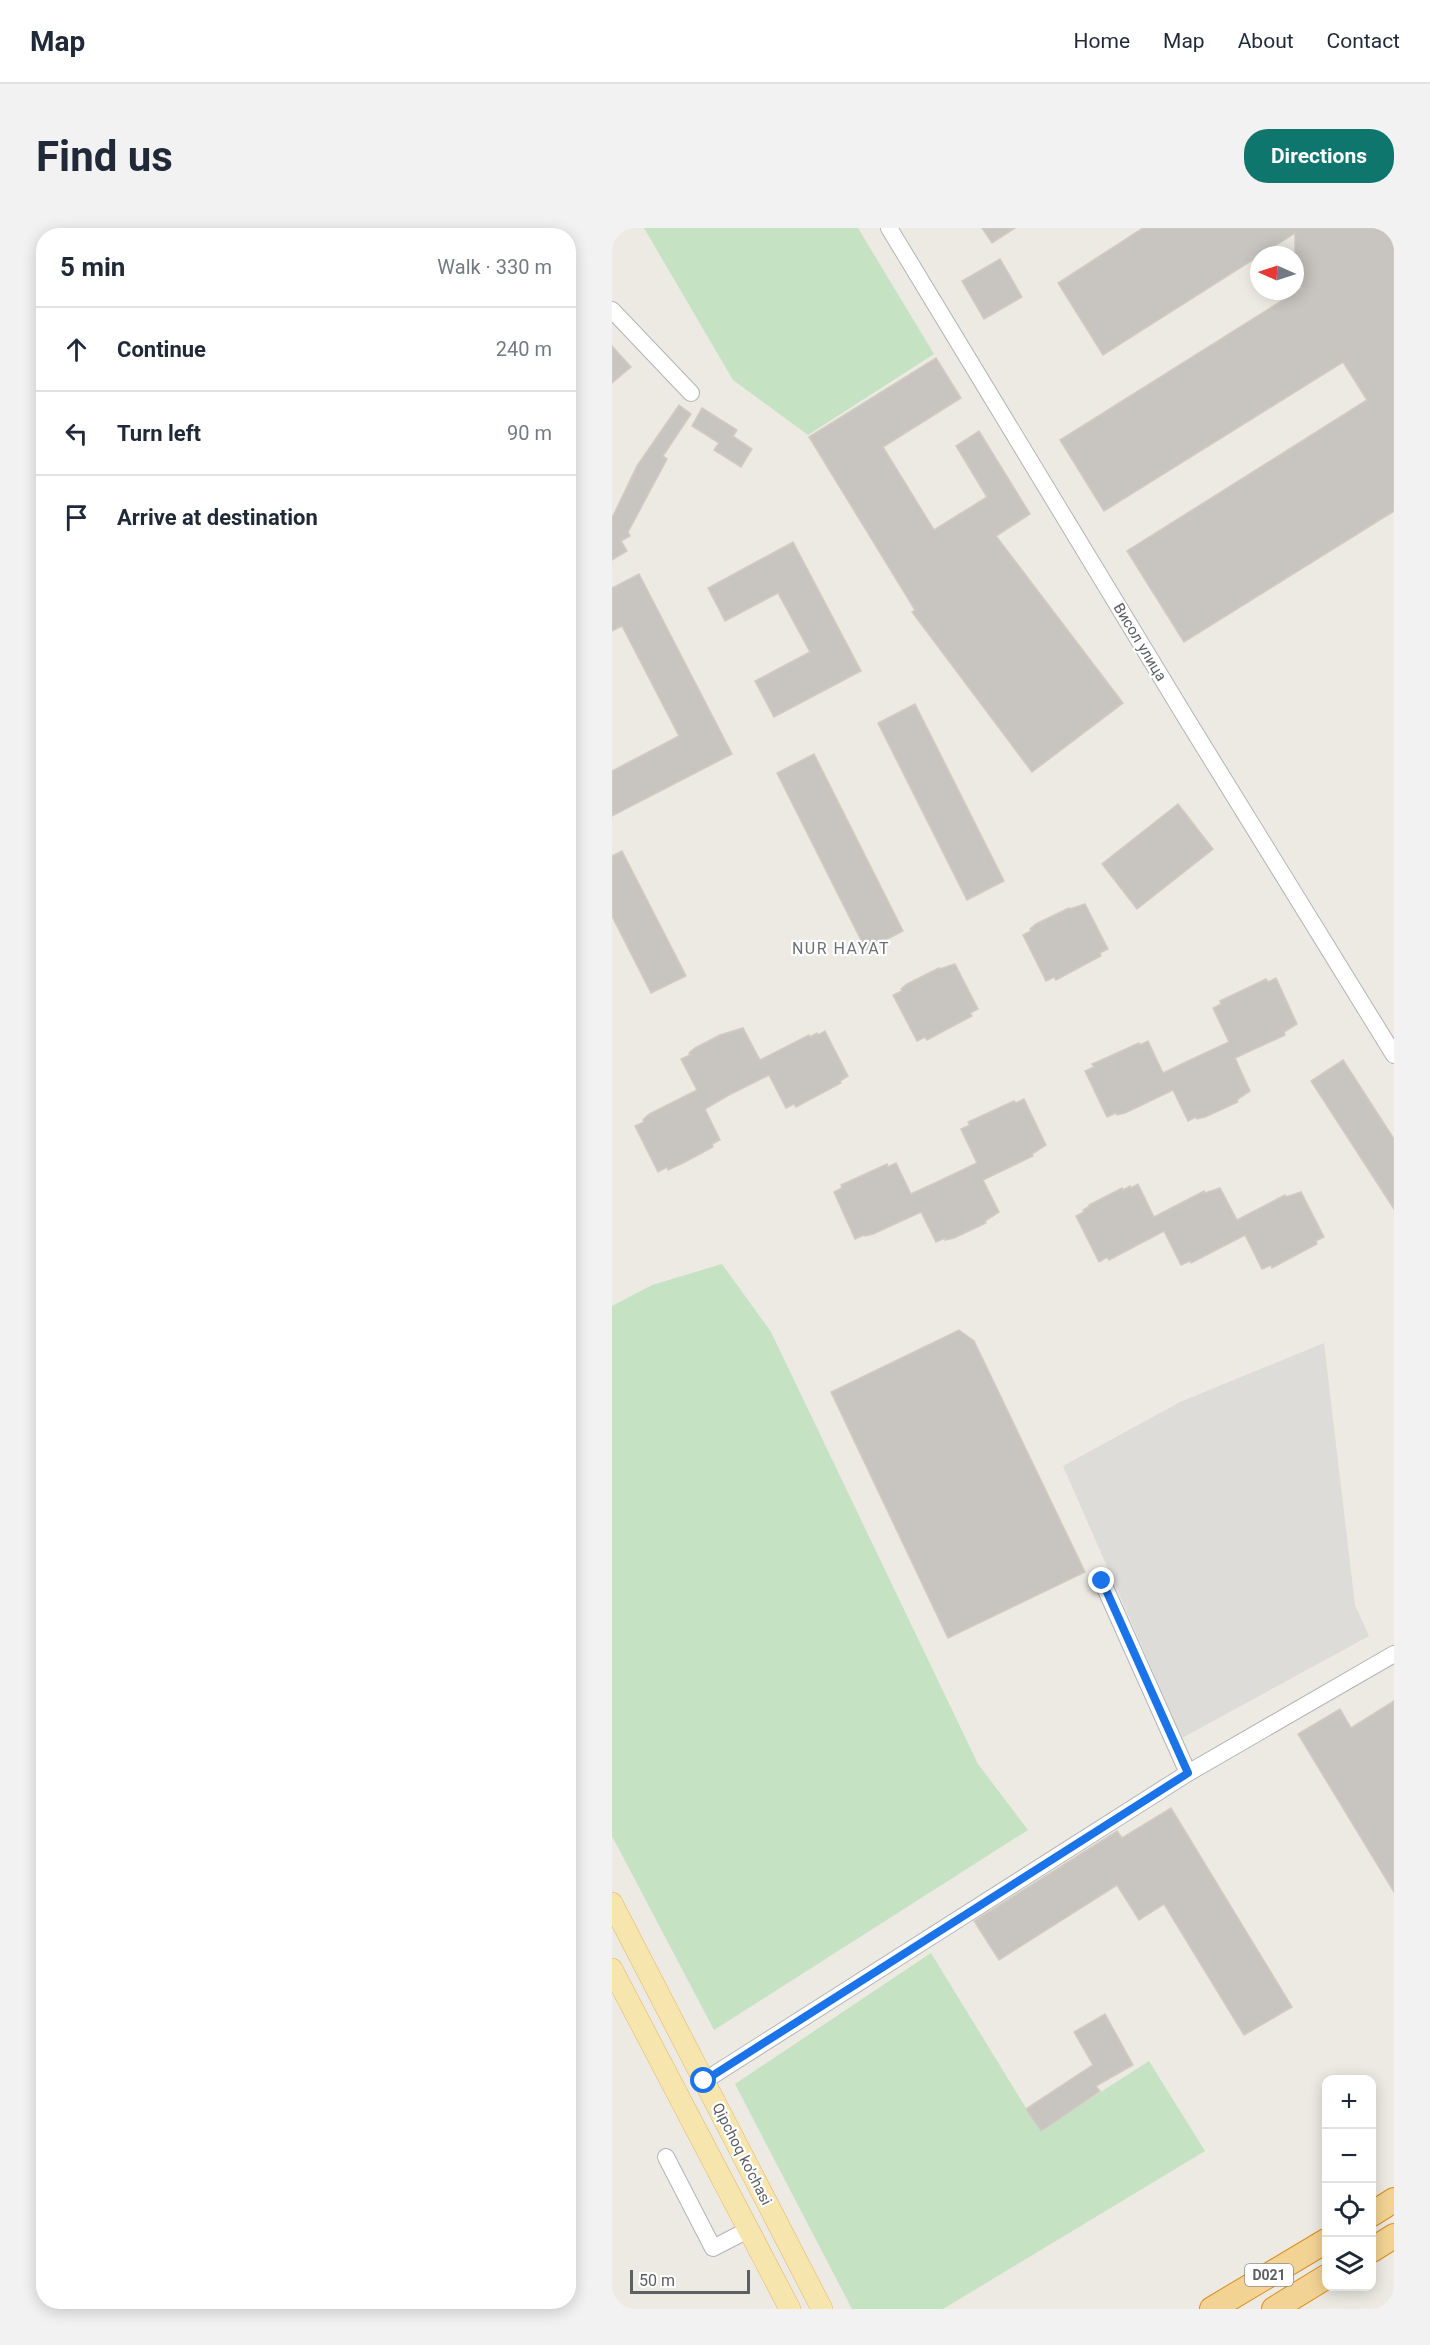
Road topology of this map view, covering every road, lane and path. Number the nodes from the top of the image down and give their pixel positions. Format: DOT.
graph roads {
  1 [pos="889,228"];
  2 [pos="612,310"];
  3 [pos="691,393"];
  4 [pos="1394,1055"];
  5 [pos="1102,1581"];
  6 [pos="1394,1654"];
  7 [pos="1188,1773"];
  8 [pos="612,1903"];
  9 [pos="612,1969"];
  10 [pos="704,2081"];
  11 [pos="666,2157"];
  12 [pos="1394,2200"];
  13 [pos="1376,2211"];
  14 [pos="748,2230"];
  15 [pos="1394,2236"];
  16 [pos="1322,2243"];
  17 [pos="1376,2247"];
  18 [pos="1322,2279"];
  19 [pos="790,2309"];
  20 [pos="822,2309"];
  21 [pos="1212,2309"];
  22 [pos="1274,2309"];
  1 -- 4 [label="street, Висол улица"];
  2 -- 3 [label="street"];
  5 -- 7 [label="street"];
  6 -- 7 [label="street"];
  7 -- 10 [label="street"];
  8 -- 10 [label="main road, Qipchoq ko'chasi"];
  9 -- 14 [label="main road, Qipchoq ko'chasi"];
  10 -- 20 [label="main road, Qipchoq ko'chasi"];
  11 -- 14 [label="street"];
  12 -- 13 [label="highway"];
  14 -- 19 [label="main road, Qipchoq ko'chasi"];
  15 -- 17 [label="highway"];
  16 -- 21 [label="highway, D021"];
  18 -- 22 [label="highway, D021"];
}
